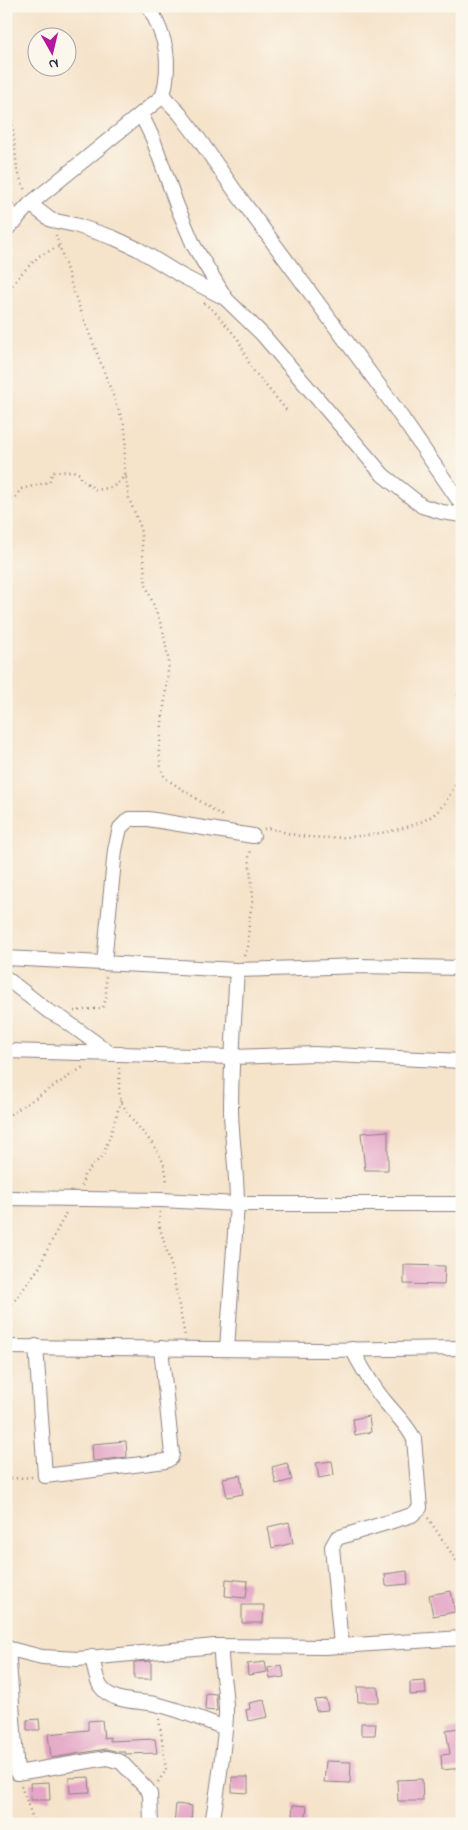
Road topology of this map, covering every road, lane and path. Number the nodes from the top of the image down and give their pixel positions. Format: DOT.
graph roads {
  1 [pos="9,6"];
  2 [pos="149,6"];
  3 [pos="6,52"];
  4 [pos="6,60"];
  5 [pos="163,96"];
  6 [pos="141,114"];
  7 [pos="30,204"];
  8 [pos="6,207"];
  9 [pos="51,220"];
  10 [pos="11,225"];
  11 [pos="60,246"];
  12 [pos="6,293"];
  13 [pos="226,299"];
  14 [pos="202,301"];
  15 [pos="288,412"];
  16 [pos="126,475"];
  17 [pos="6,498"];
  18 [pos="462,505"];
  19 [pos="462,515"];
  20 [pos="462,675"];
  21 [pos="462,740"];
  22 [pos="462,772"];
  23 [pos="229,820"];
  24 [pos="253,836"];
  25 [pos="6,958"];
  26 [pos="104,963"];
  27 [pos="462,968"];
  28 [pos="237,970"];
  29 [pos="6,978"];
  30 [pos="48,1011"];
  31 [pos="6,1051"];
  32 [pos="107,1054"];
  33 [pos="232,1058"];
  34 [pos="462,1061"];
  35 [pos="6,1117"];
  36 [pos="6,1198"];
  37 [pos="237,1204"];
  38 [pos="462,1204"];
  39 [pos="36,1346"];
  40 [pos="6,1348"];
  41 [pos="161,1348"];
  42 [pos="462,1348"];
  43 [pos="227,1349"];
  44 [pos="352,1349"];
  45 [pos="45,1476"];
  46 [pos="6,1479"];
  47 [pos="420,1508"];
  48 [pos="462,1569"];
  49 [pos="462,1638"];
  50 [pos="341,1645"];
  51 [pos="222,1646"];
  52 [pos="7,1648"];
  53 [pos="92,1657"];
  54 [pos="158,1704"];
  55 [pos="224,1728"];
  56 [pos="17,1773"];
  57 [pos="150,1794"];
  58 [pos="35,1824"];
  59 [pos="151,1824"];
  60 [pos="212,1824"];
  1 -- 3 [label="path"];
  2 -- 5 [label="street"];
  4 -- 7 [label="path"];
  5 -- 6 [label="street"];
  5 -- 18 [label="street"];
  6 -- 7 [label="street"];
  6 -- 13 [label="street"];
  7 -- 9 [label="street"];
  7 -- 10 [label="street"];
  8 -- 10 [label="street"];
  9 -- 11 [label="path"];
  9 -- 13 [label="street"];
  11 -- 12 [label="path"];
  11 -- 16 [label="path"];
  13 -- 19 [label="street"];
  14 -- 15 [label="path"];
  16 -- 17 [label="path"];
  16 -- 23 [label="path"];
  20 -- 21 [label="path"];
  22 -- 24 [label="path"];
  24 -- 26 [label="street"];
  24 -- 28 [label="path"];
  25 -- 26 [label="street"];
  26 -- 28 [label="street"];
  26 -- 30 [label="path"];
  27 -- 28 [label="street"];
  28 -- 33 [label="street"];
  29 -- 30 [label="street"];
  30 -- 32 [label="street"];
  31 -- 32 [label="street"];
  32 -- 33 [label="street"];
  32 -- 35 [label="path"];
  33 -- 34 [label="street"];
  33 -- 37 [label="street"];
  36 -- 37 [label="street"];
  37 -- 38 [label="street"];
  37 -- 43 [label="street"];
  39 -- 40 [label="street"];
  39 -- 41 [label="street"];
  39 -- 45 [label="street"];
  41 -- 43 [label="street"];
  41 -- 45 [label="street"];
  42 -- 44 [label="street"];
  43 -- 44 [label="street"];
  44 -- 47 [label="street"];
  45 -- 46 [label="path"];
  47 -- 48 [label="path"];
  47 -- 50 [label="street"];
  49 -- 50 [label="street"];
  50 -- 51 [label="street"];
  51 -- 53 [label="street"];
  51 -- 55 [label="street"];
  52 -- 53 [label="street"];
  52 -- 56 [label="street"];
  53 -- 54 [label="street"];
  54 -- 55 [label="street"];
  54 -- 57 [label="path"];
  55 -- 60 [label="street"];
  56 -- 57 [label="street"];
  56 -- 58 [label="path"];
  57 -- 59 [label="street"];
}
